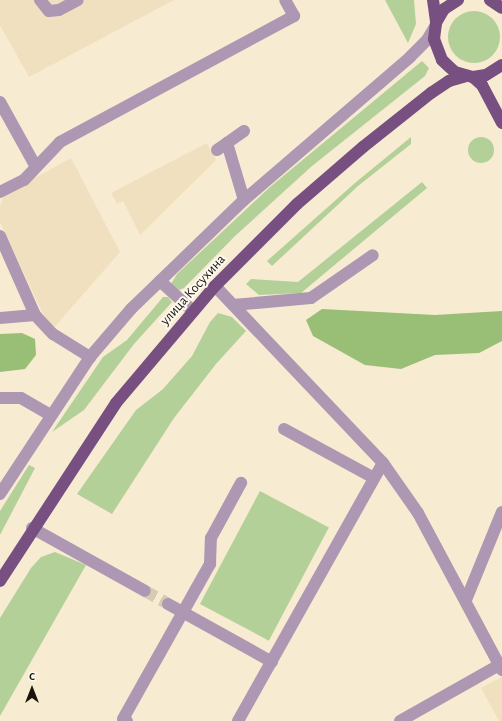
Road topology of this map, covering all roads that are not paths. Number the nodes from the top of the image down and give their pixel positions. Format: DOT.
graph roads {
  1 [pos="40,0"];
  2 [pos="78,0"];
  3 [pos="285,0"];
  4 [pos="433,0"];
  5 [pos="458,0"];
  6 [pos="490,0"];
  7 [pos="502,8"];
  8 [pos="436,24"];
  9 [pos="502,65"];
  10 [pos="470,76"];
  11 [pos="0,102"];
  12 [pos="502,123"];
  13 [pos="244,131"];
  14 [pos="227,143"];
  15 [pos="217,150"];
  16 [pos="36,167"];
  17 [pos="0,192"];
  18 [pos="244,200"];
  19 [pos="0,236"];
  20 [pos="373,255"];
  21 [pos="160,282"];
  22 [pos="215,286"];
  23 [pos="233,305"];
  24 [pos="193,311"];
  25 [pos="35,315"];
  26 [pos="0,318"];
  27 [pos="90,357"];
  28 [pos="0,398"];
  29 [pos="50,415"];
  30 [pos="284,428"];
  31 [pos="383,463"];
  32 [pos="374,478"];
  33 [pos="241,483"];
  34 [pos="0,494"];
  35 [pos="502,512"];
  36 [pos="32,528"];
  37 [pos="0,581"];
  38 [pos="145,591"];
  39 [pos="466,600"];
  40 [pos="168,604"];
  41 [pos="183,612"];
  42 [pos="272,662"];
  43 [pos="500,667"];
  44 [pos="124,720"];
  45 [pos="238,721"];
  46 [pos="400,721"];
  1 -- 2 [label="street"];
  3 -- 16 [label="street"];
  4 -- 8 [label="main road"];
  5 -- 8 [label="main road"];
  6 -- 7 [label="main road"];
  8 -- 10 [label="main road"];
  8 -- 18 [label="street, улица Косухина"];
  9 -- 10 [label="main road, улица Косухина"];
  10 -- 12 [label="main road"];
  10 -- 22 [label="main road, улица Косухина"];
  11 -- 16 [label="street"];
  13 -- 14 [label="street"];
  14 -- 15 [label="street"];
  14 -- 18 [label="street"];
  16 -- 17 [label="street"];
  18 -- 21 [label="street, улица Косухина"];
  19 -- 25 [label="street"];
  20 -- 23 [label="street"];
  21 -- 24 [label="street"];
  21 -- 27 [label="street, улица Косухина"];
  22 -- 23 [label="street"];
  22 -- 24 [label="main road, улица Косухина"];
  23 -- 31 [label="street"];
  24 -- 36 [label="main road, улица Косухина"];
  25 -- 26 [label="street"];
  25 -- 27 [label="street"];
  27 -- 29 [label="street, улица Косухина"];
  28 -- 29 [label="street"];
  29 -- 34 [label="street, улица Косухина"];
  30 -- 32 [label="street"];
  31 -- 32 [label="street"];
  31 -- 39 [label="street"];
  32 -- 42 [label="street"];
  33 -- 41 [label="street"];
  35 -- 39 [label="street"];
  36 -- 37 [label="main road, улица Косухина"];
  36 -- 38 [label="street"];
  39 -- 43 [label="street"];
  40 -- 41 [label="street"];
  41 -- 42 [label="street"];
  41 -- 44 [label="street"];
  42 -- 45 [label="street"];
  43 -- 46 [label="street"];
}
